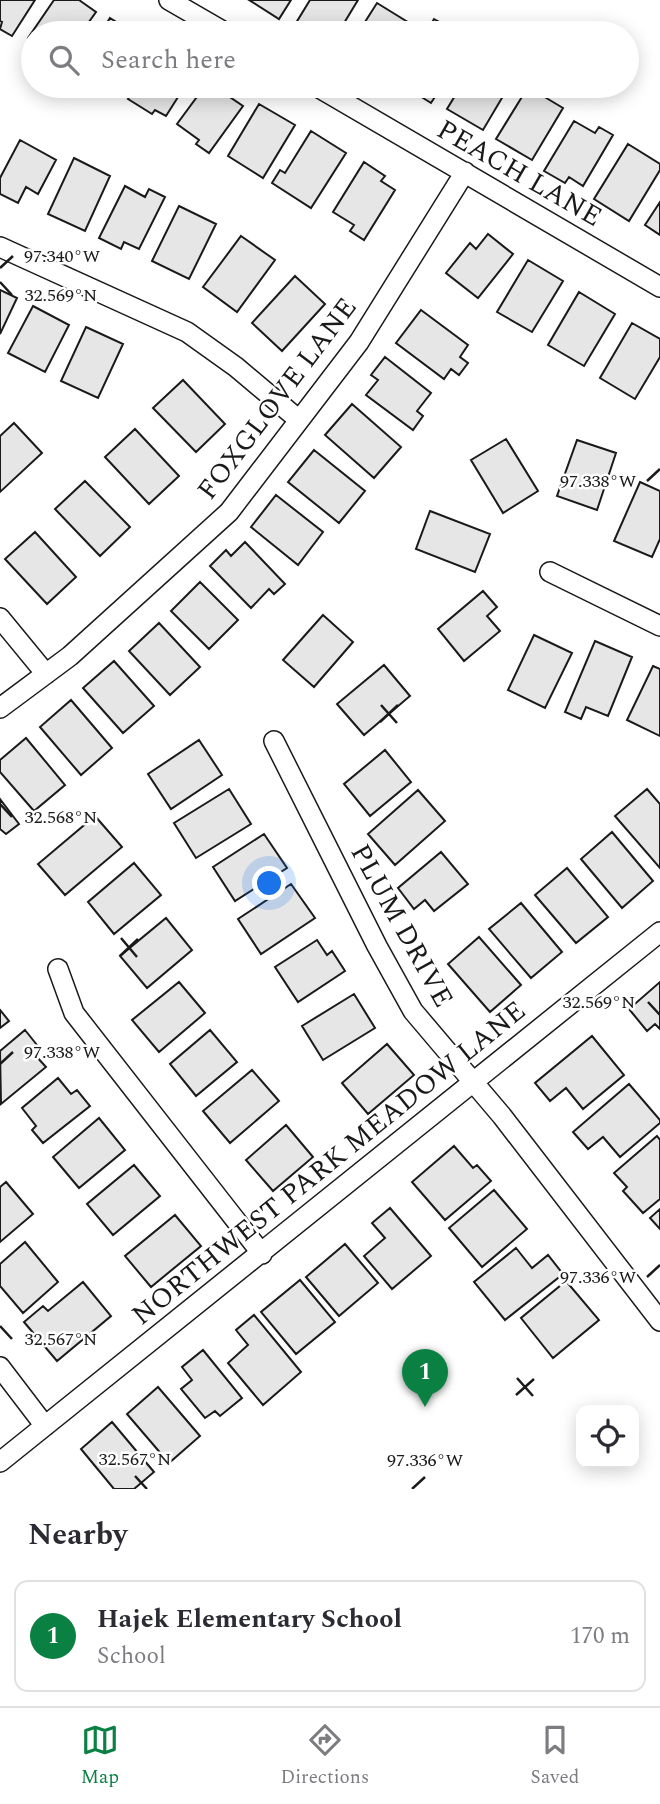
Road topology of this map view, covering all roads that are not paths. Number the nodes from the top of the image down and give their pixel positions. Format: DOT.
graph roads {
  1 [pos="169,0"];
  2 [pos="205,21"];
  3 [pos="337,98"];
  4 [pos="466,172"];
  5 [pos="0,247"];
  6 [pos="660,287"];
  7 [pos="299,420"];
  8 [pos="550,572"];
  9 [pos="0,618"];
  10 [pos="660,626"];
  11 [pos="46,674"];
  12 [pos="0,708"];
  13 [pos="274,741"];
  14 [pos="660,932"];
  15 [pos="58,969"];
  16 [pos="472,1081"];
  17 [pos="262,1254"];
  18 [pos="660,1321"];
  19 [pos="0,1367"];
  20 [pos="45,1426"];
  21 [pos="0,1462"];
  1 -- 2 [label="street"];
  3 -- 4 [label="street, PEACH LANE"];
  4 -- 6 [label="street, PEACH LANE"];
  4 -- 7 [label="street, FOXGLOVE LANE"];
  5 -- 7 [label="street"];
  7 -- 11 [label="street, FOXGLOVE LANE"];
  8 -- 10 [label="street"];
  9 -- 11 [label="street"];
  11 -- 12 [label="street, FOXGLOVE LANE"];
  13 -- 16 [label="street, PLUM DRIVE"];
  14 -- 16 [label="street, NORTHWEST PARK MEADOW LANE"];
  15 -- 17 [label="street"];
  16 -- 17 [label="street, NORTHWEST PARK MEADOW LANE"];
  16 -- 18 [label="street, PLUM DRIVE"];
  17 -- 20 [label="street, NORTHWEST PARK MEADOW LANE"];
  19 -- 20 [label="street"];
  20 -- 21 [label="street, NORTHWEST PARK MEADOW LANE"];
}
